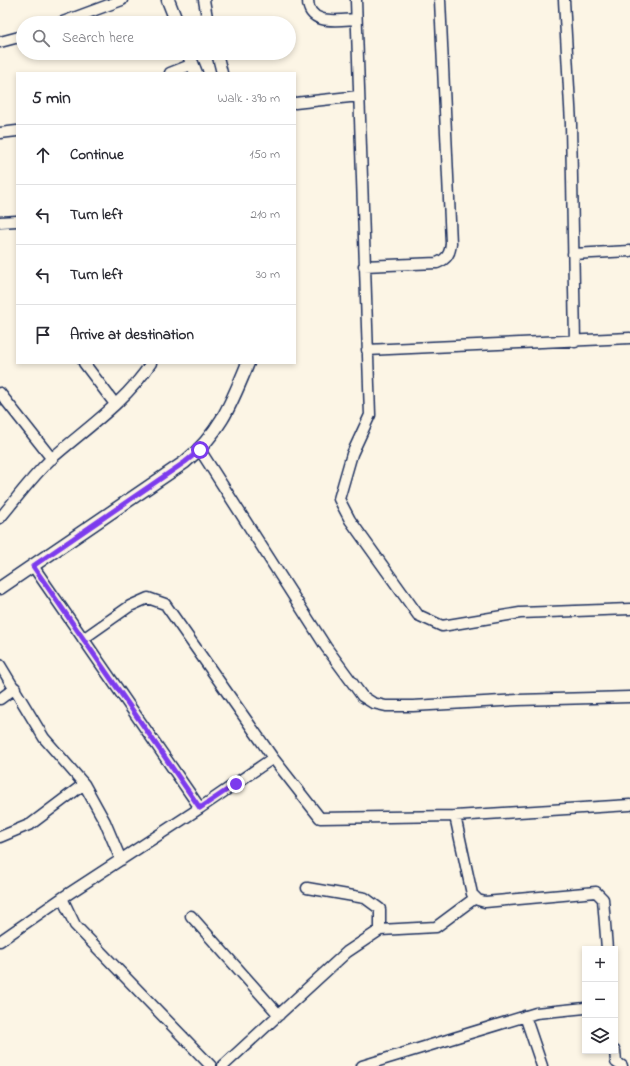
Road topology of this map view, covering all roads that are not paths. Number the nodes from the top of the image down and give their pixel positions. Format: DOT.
graph roads {
  1 [pos="122,0"];
  2 [pos="168,0"];
  3 [pos="204,0"];
  4 [pos="308,0"];
  5 [pos="356,0"];
  6 [pos="440,0"];
  7 [pos="564,0"];
  8 [pos="79,16"];
  9 [pos="174,16"];
  10 [pos="207,16"];
  11 [pos="356,19"];
  12 [pos="16,38"];
  13 [pos="0,42"];
  14 [pos="219,60"];
  15 [pos="192,63"];
  16 [pos="172,72"];
  17 [pos="222,72"];
  18 [pos="359,96"];
  19 [pos="296,103"];
  20 [pos="16,131"];
  21 [pos="0,132"];
  22 [pos="16,221"];
  23 [pos="0,222"];
  24 [pos="630,251"];
  25 [pos="573,254"];
  26 [pos="364,266"];
  27 [pos="630,338"];
  28 [pos="575,342"];
  29 [pos="367,350"];
  30 [pos="85,364"];
  31 [pos="150,364"];
  32 [pos="248,364"];
  33 [pos="0,393"];
  34 [pos="115,404"];
  35 [pos="200,450"];
  36 [pos="52,459"];
  37 [pos="0,518"];
  38 [pos="33,566"];
  39 [pos="0,588"];
  40 [pos="630,609"];
  41 [pos="84,639"];
  42 [pos="0,665"];
  43 [pos="15,688"];
  44 [pos="630,697"];
  45 [pos="0,699"];
  46 [pos="273,758"];
  47 [pos="84,784"];
  48 [pos="630,805"];
  49 [pos="200,808"];
  50 [pos="455,816"];
  51 [pos="0,837"];
  52 [pos="121,860"];
  53 [pos="307,888"];
  54 [pos="62,898"];
  55 [pos="475,898"];
  56 [pos="191,916"];
  57 [pos="380,930"];
  58 [pos="0,941"];
  59 [pos="607,946"];
  60 [pos="582,1008"];
  61 [pos="278,1015"];
  62 [pos="525,1016"];
  63 [pos="615,1054"];
  64 [pos="211,1066"];
  65 [pos="223,1066"];
  66 [pos="362,1066"];
  67 [pos="542,1066"];
  68 [pos="622,1066"];
  1 -- 8 [label="street"];
  2 -- 9 [label="street"];
  3 -- 10 [label="street"];
  4 -- 11 [label="street"];
  5 -- 11 [label="street"];
  6 -- 26 [label="street"];
  7 -- 25 [label="street"];
  11 -- 18 [label="street"];
  12 -- 13 [label="street"];
  14 -- 17 [label="street"];
  15 -- 16 [label="street"];
  18 -- 19 [label="street"];
  18 -- 26 [label="street"];
  20 -- 21 [label="street"];
  22 -- 23 [label="street"];
  24 -- 25 [label="street"];
  25 -- 28 [label="street"];
  26 -- 29 [label="street"];
  27 -- 28 [label="street"];
  28 -- 29 [label="street"];
  29 -- 40 [label="street"];
  30 -- 34 [label="street"];
  31 -- 34 [label="street"];
  32 -- 35 [label="street"];
  33 -- 36 [label="street"];
  34 -- 36 [label="street"];
  35 -- 38 [label="street"];
  35 -- 44 [label="street"];
  36 -- 37 [label="street"];
  38 -- 39 [label="street"];
  38 -- 41 [label="street"];
  41 -- 46 [label="street"];
  41 -- 49 [label="street"];
  42 -- 43 [label="street"];
  43 -- 45 [label="street"];
  43 -- 47 [label="street"];
  46 -- 49 [label="street"];
  46 -- 50 [label="street"];
  47 -- 51 [label="street"];
  47 -- 52 [label="street"];
  48 -- 50 [label="street"];
  49 -- 52 [label="street"];
  50 -- 55 [label="street"];
  52 -- 54 [label="street"];
  53 -- 57 [label="street"];
  54 -- 58 [label="street"];
  54 -- 64 [label="street"];
  55 -- 57 [label="street"];
  55 -- 59 [label="street"];
  56 -- 61 [label="street"];
  57 -- 61 [label="street"];
  60 -- 62 [label="street"];
  61 -- 65 [label="street"];
  62 -- 66 [label="street"];
  62 -- 67 [label="street"];
  63 -- 68 [label="street"];
}
